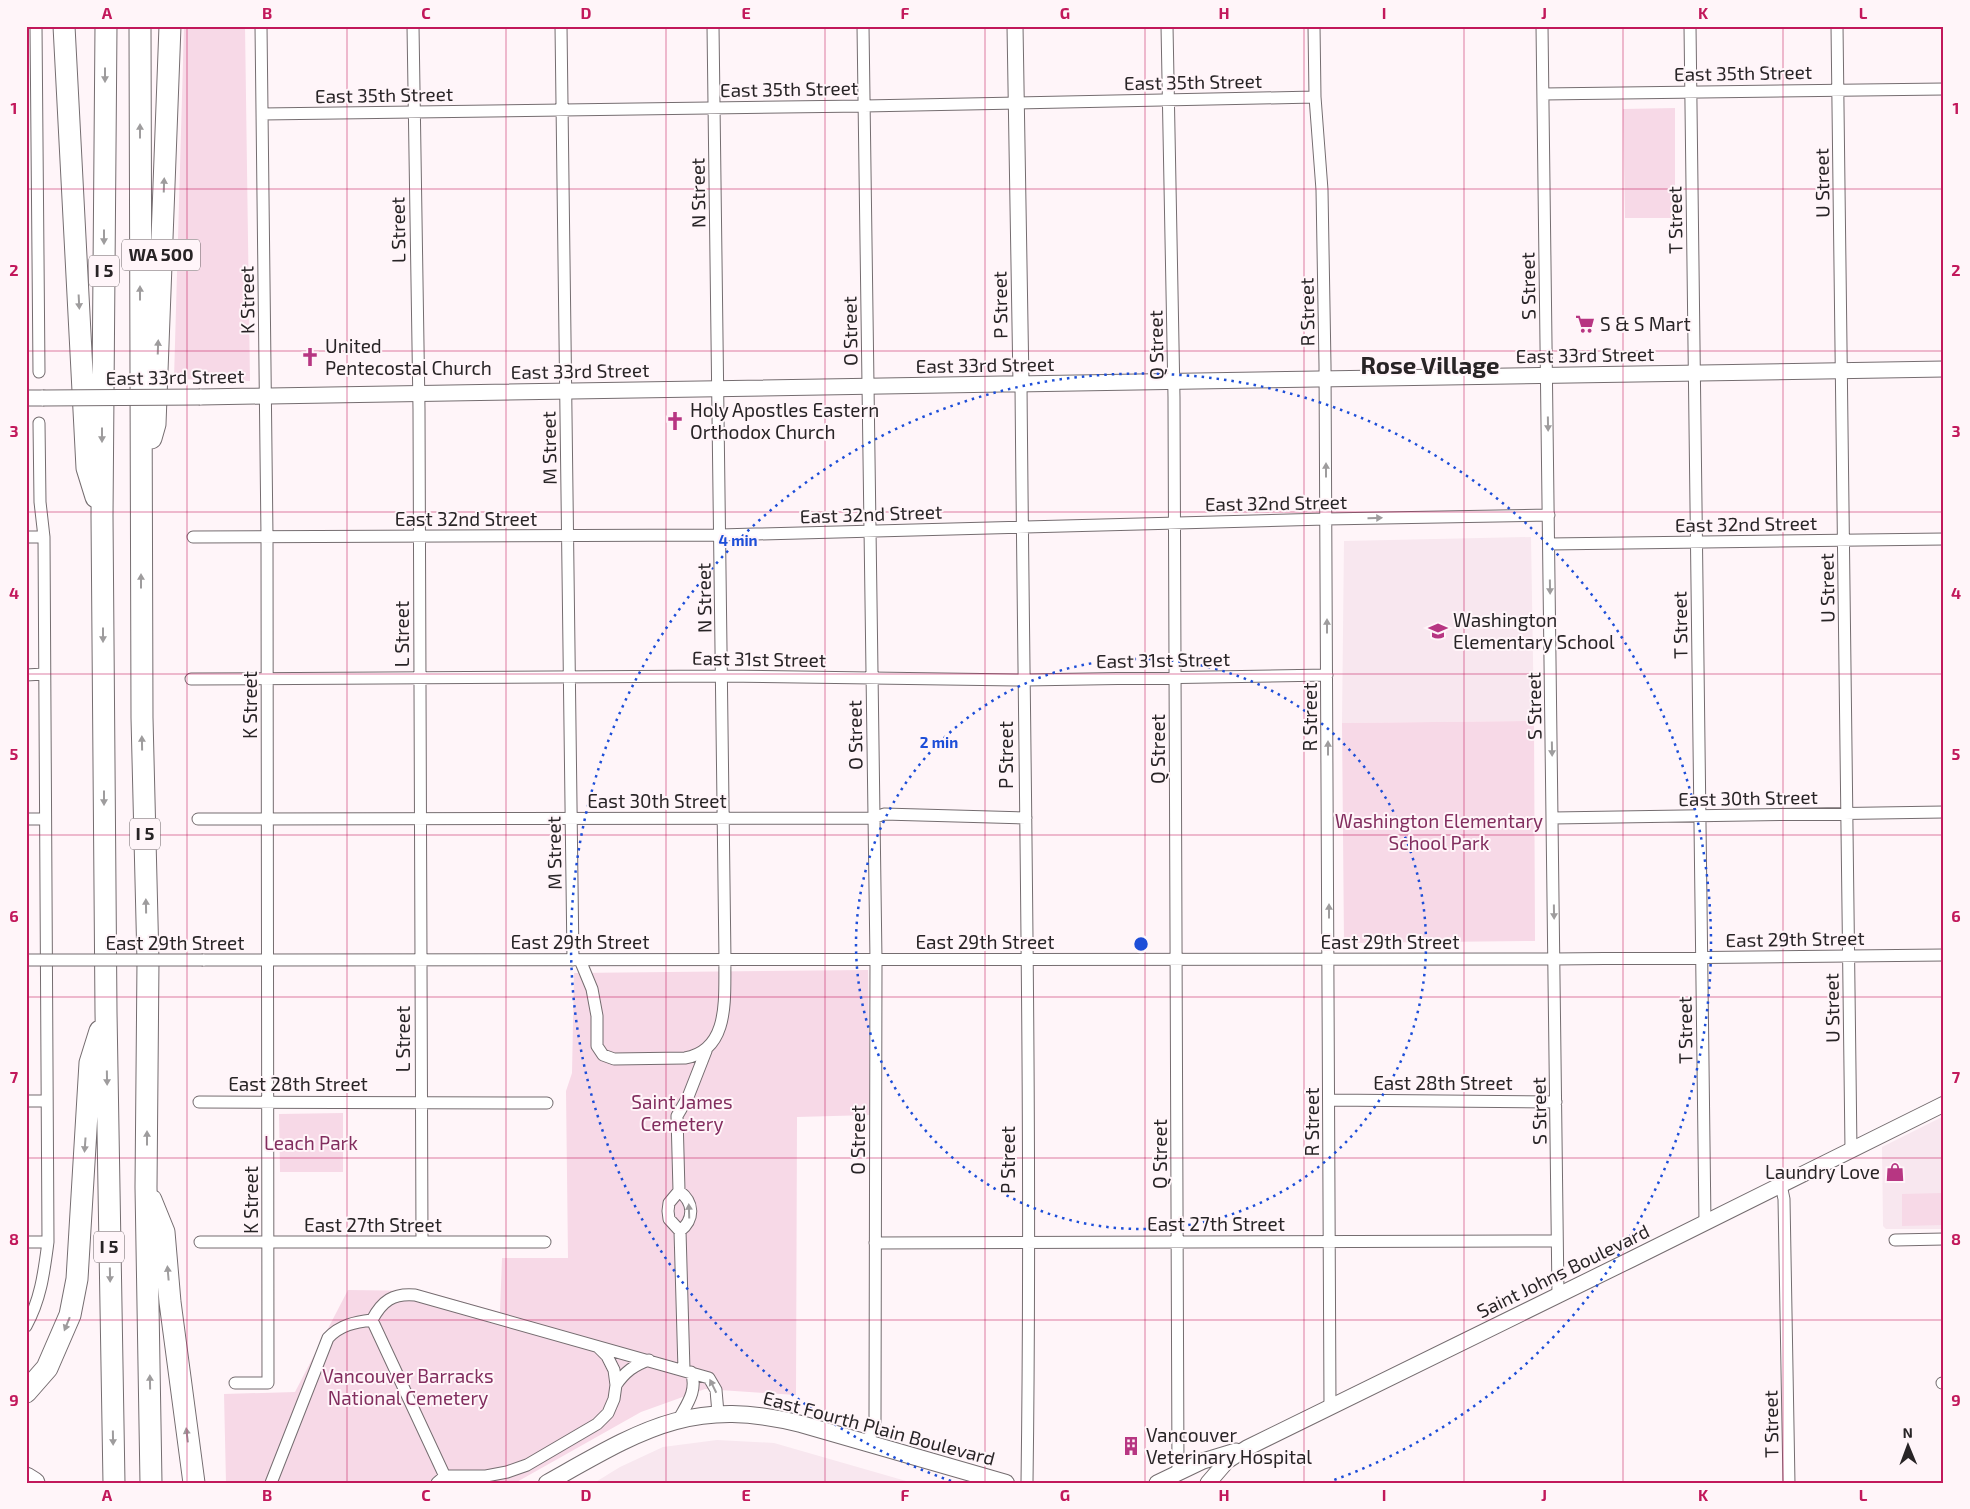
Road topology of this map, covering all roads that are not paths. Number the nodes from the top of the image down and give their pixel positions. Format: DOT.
graph roads {
  1 [pos="36,26"];
  2 [pos="52,26"];
  3 [pos="64,26"];
  4 [pos="106,26"];
  5 [pos="140,26"];
  6 [pos="170,26"];
  7 [pos="261,26"];
  8 [pos="413,26"];
  9 [pos="561,26"];
  10 [pos="713,26"];
  11 [pos="862,26"];
  12 [pos="1015,26"];
  13 [pos="1167,26"];
  14 [pos="1314,26"];
  15 [pos="1542,26"];
  16 [pos="1690,26"];
  17 [pos="1837,26"];
  18 [pos="1838,89"];
  19 [pos="1944,89"];
  20 [pos="1691,92"];
  21 [pos="1543,94"];
  22 [pos="1315,98"];
  23 [pos="1168,100"];
  24 [pos="1016,103"];
  25 [pos="864,106"];
  26 [pos="715,108"];
  27 [pos="562,110"];
  28 [pos="414,112"];
  29 [pos="32,114"];
  30 [pos="262,114"];
  31 [pos="75,218"];
  32 [pos="32,255"];
  33 [pos="1944,369"];
  34 [pos="1842,371"];
  35 [pos="39,372"];
  36 [pos="1694,373"];
  37 [pos="1547,376"];
  38 [pos="1325,379"];
  39 [pos="1174,382"];
  40 [pos="1021,384"];
  41 [pos="869,387"];
  42 [pos="719,388"];
  43 [pos="566,391"];
  44 [pos="419,393"];
  45 [pos="265,396"];
  46 [pos="26,398"];
  47 [pos="39,423"];
  48 [pos="141,482"];
  49 [pos="1549,515"];
  50 [pos="102,516"];
  51 [pos="1326,519"];
  52 [pos="1174,523"];
  53 [pos="1023,527"];
  54 [pos="870,532"];
  55 [pos="720,535"];
  56 [pos="419,536"];
  57 [pos="568,536"];
  58 [pos="26,537"];
  59 [pos="44,537"];
  60 [pos="266,537"];
  61 [pos="193,538"];
  62 [pos="1944,539"];
  63 [pos="1844,540"];
  64 [pos="1696,542"];
  65 [pos="1549,544"];
  66 [pos="26,674"];
  67 [pos="44,674"];
  68 [pos="1327,674"];
  69 [pos="569,676"];
  70 [pos="722,676"];
  71 [pos="267,677"];
  72 [pos="420,677"];
  73 [pos="1175,677"];
  74 [pos="191,679"];
  75 [pos="872,679"];
  76 [pos="1025,680"];
  77 [pos="1944,812"];
  78 [pos="1847,813"];
  79 [pos="1700,816"];
  80 [pos="571,818"];
  81 [pos="723,818"];
  82 [pos="874,818"];
  83 [pos="1026,818"];
  84 [pos="1553,818"];
  85 [pos="26,819"];
  86 [pos="45,819"];
  87 [pos="198,819"];
  88 [pos="267,819"];
  89 [pos="420,819"];
  90 [pos="1944,955"];
  91 [pos="1848,956"];
  92 [pos="1702,958"];
  93 [pos="1027,959"];
  94 [pos="1176,959"];
  95 [pos="1329,959"];
  96 [pos="1554,959"];
  97 [pos="26,960"];
  98 [pos="268,960"];
  99 [pos="420,960"];
  100 [pos="577,960"];
  101 [pos="725,960"];
  102 [pos="876,960"];
  103 [pos="106,1012"];
  104 [pos="706,1051"];
  105 [pos="1330,1100"];
  106 [pos="26,1101"];
  107 [pos="46,1101"];
  108 [pos="199,1102"];
  109 [pos="268,1102"];
  110 [pos="421,1102"];
  111 [pos="1556,1102"];
  112 [pos="547,1103"];
  113 [pos="1944,1104"];
  114 [pos="1850,1150"];
  115 [pos="1781,1185"];
  116 [pos="146,1187"];
  117 [pos="679,1191"];
  118 [pos="1705,1223"];
  119 [pos="680,1231"];
  120 [pos="1944,1239"];
  121 [pos="1895,1240"];
  122 [pos="1330,1241"];
  123 [pos="1557,1241"];
  124 [pos="26,1242"];
  125 [pos="48,1242"];
  126 [pos="200,1242"];
  127 [pos="268,1242"];
  128 [pos="422,1242"];
  129 [pos="545,1242"];
  130 [pos="1029,1242"];
  131 [pos="1178,1242"];
  132 [pos="875,1243"];
  133 [pos="1558,1295"];
  134 [pos="372,1320"];
  135 [pos="26,1326"];
  136 [pos="597,1346"];
  137 [pos="649,1360"];
  138 [pos="687,1371"];
  139 [pos="235,1383"];
  140 [pos="616,1385"];
  141 [pos="26,1392"];
  142 [pos="1330,1407"];
  143 [pos="718,1413"];
  144 [pos="679,1419"];
  145 [pos="868,1443"];
  146 [pos="1247,1448"];
  147 [pos="1178,1473"];
  148 [pos="26,1478"];
  149 [pos="443,1481"];
  150 [pos="34,1483"];
  151 [pos="114,1483"];
  152 [pos="152,1483"];
  153 [pos="194,1483"];
  154 [pos="271,1483"];
  155 [pos="548,1483"];
  156 [pos="1006,1483"];
  157 [pos="1027,1483"];
  158 [pos="1157,1483"];
  159 [pos="1208,1483"];
  160 [pos="1789,1483"];
  1 -- 29 [label="street"];
  2 -- 31 [label="highway"];
  3 -- 31 [label="highway"];
  4 -- 50 [label="highway, I 5, one-way"];
  48 -- 5 [label="highway, I 5, one-way"];
  48 -- 6 [label="highway, WA 500, one-way"];
  7 -- 30 [label="street, K Street"];
  8 -- 28 [label="street, L Street"];
  9 -- 27 [label="street, M Street"];
  10 -- 26 [label="street, N Street"];
  11 -- 25 [label="street, O Street"];
  12 -- 24 [label="street, P Street"];
  13 -- 23 [label="street, Q Street"];
  14 -- 22 [label="street, R Street"];
  15 -- 21 [label="street, S Street"];
  16 -- 20 [label="street, T Street"];
  17 -- 18 [label="street, U Street"];
  18 -- 19 [label="street, East 35th Street"];
  18 -- 20 [label="street, East 35th Street"];
  18 -- 34 [label="street, U Street"];
  20 -- 21 [label="street, East 35th Street"];
  20 -- 36 [label="street, T Street"];
  21 -- 37 [label="street, S Street"];
  22 -- 23 [label="street, East 35th Street"];
  22 -- 38 [label="street, R Street"];
  23 -- 24 [label="street, East 35th Street"];
  23 -- 39 [label="street, Q Street"];
  24 -- 25 [label="street, East 35th Street"];
  24 -- 40 [label="street, P Street"];
  25 -- 26 [label="street, East 35th Street"];
  25 -- 41 [label="street, O Street"];
  26 -- 27 [label="street, East 35th Street"];
  26 -- 42 [label="street, N Street"];
  27 -- 28 [label="street, East 35th Street"];
  27 -- 43 [label="street, M Street"];
  28 -- 30 [label="street, East 35th Street"];
  28 -- 44 [label="street, L Street"];
  29 -- 32 [label="street"];
  30 -- 45 [label="street, K Street"];
  31 -- 50 [label="highway, one-way"];
  32 -- 35 [label="street"];
  33 -- 34 [label="street, East 33rd Street"];
  34 -- 36 [label="street, East 33rd Street"];
  34 -- 63 [label="street, U Street"];
  36 -- 37 [label="street, East 33rd Street"];
  36 -- 64 [label="street, T Street"];
  37 -- 38 [label="street, East 33rd Street"];
  37 -- 49 [label="street, S Street, one-way"];
  38 -- 39 [label="street, East 33rd Street"];
  51 -- 38 [label="street, R Street, one-way"];
  39 -- 40 [label="street, East 33rd Street"];
  39 -- 52 [label="street, Q Street"];
  40 -- 41 [label="street, East 33rd Street"];
  40 -- 53 [label="street, P Street"];
  41 -- 42 [label="street, East 33rd Street"];
  41 -- 54 [label="street, O Street"];
  42 -- 43 [label="street, East 33rd Street"];
  42 -- 55 [label="street, N Street"];
  43 -- 44 [label="street, East 33rd Street"];
  43 -- 57 [label="street, M Street"];
  44 -- 45 [label="street, East 33rd Street"];
  44 -- 56 [label="street, L Street"];
  45 -- 46 [label="street, East 33rd Street, bridge"];
  45 -- 60 [label="street, K Street"];
  47 -- 59 [label="street"];
  116 -- 48 [label="highway, I 5, one-way"];
  51 -- 49 [label="street, East 32nd Street, one-way"];
  49 -- 65 [label="street, S Street"];
  50 -- 103 [label="highway, I 5, one-way"];
  51 -- 52 [label="street, East 32nd Street"];
  68 -- 51 [label="street, R Street, one-way"];
  52 -- 53 [label="street, East 32nd Street"];
  52 -- 73 [label="street, Q Street"];
  53 -- 54 [label="street, East 32nd Street"];
  53 -- 76 [label="street, P Street"];
  54 -- 55 [label="street, East 32nd Street"];
  54 -- 75 [label="street, O Street"];
  55 -- 57 [label="street, East 32nd Street"];
  55 -- 70 [label="street, N Street"];
  56 -- 57 [label="street, East 32nd Street"];
  56 -- 60 [label="street, East 32nd Street"];
  56 -- 72 [label="street, L Street"];
  57 -- 69 [label="street, M Street"];
  58 -- 59 [label="street"];
  59 -- 67 [label="street"];
  60 -- 61 [label="street, East 32nd Street"];
  60 -- 71 [label="street, K Street"];
  62 -- 63 [label="street, East 32nd Street"];
  63 -- 64 [label="street, East 32nd Street"];
  63 -- 78 [label="street, U Street"];
  64 -- 65 [label="street, East 32nd Street"];
  64 -- 79 [label="street, T Street"];
  65 -- 84 [label="street, S Street, one-way"];
  66 -- 67 [label="street"];
  67 -- 86 [label="street"];
  68 -- 73 [label="street, East 31st Street"];
  95 -- 68 [label="street, R Street, one-way"];
  69 -- 70 [label="street, East 31st Street"];
  69 -- 72 [label="street, East 31st Street"];
  69 -- 80 [label="street, M Street"];
  70 -- 75 [label="street, East 31st Street"];
  70 -- 81 [label="street, N Street"];
  71 -- 72 [label="street, East 31st Street"];
  71 -- 74 [label="street, East 31st Street"];
  71 -- 88 [label="street, K Street"];
  72 -- 89 [label="street, L Street"];
  73 -- 76 [label="street, East 31st Street"];
  73 -- 94 [label="street, Q Street"];
  75 -- 76 [label="street, East 31st Street"];
  75 -- 82 [label="street, O Street"];
  76 -- 83 [label="street, P Street"];
  77 -- 78 [label="street, East 30th Street"];
  78 -- 79 [label="street, East 30th Street"];
  78 -- 91 [label="street, U Street"];
  79 -- 84 [label="street, East 30th Street"];
  79 -- 92 [label="street, T Street"];
  80 -- 81 [label="street, East 30th Street"];
  80 -- 89 [label="street, East 30th Street"];
  80 -- 100 [label="street, M Street"];
  81 -- 82 [label="street, East 30th Street"];
  81 -- 101 [label="street, N Street"];
  82 -- 83 [label="street, East 30th Street"];
  82 -- 102 [label="street, O Street"];
  83 -- 93 [label="street, P Street"];
  84 -- 96 [label="street, S Street, one-way"];
  85 -- 86 [label="street"];
  86 -- 107 [label="street"];
  87 -- 88 [label="street, East 30th Street"];
  88 -- 89 [label="street, East 30th Street"];
  88 -- 98 [label="street, K Street"];
  89 -- 99 [label="street, L Street"];
  90 -- 91 [label="street, East 29th Street"];
  91 -- 92 [label="street, East 29th Street"];
  91 -- 114 [label="street, U Street"];
  92 -- 96 [label="street, East 29th Street"];
  92 -- 118 [label="street, T Street"];
  93 -- 94 [label="street, East 29th Street"];
  93 -- 102 [label="street, East 29th Street"];
  93 -- 130 [label="street, P Street"];
  94 -- 95 [label="street, East 29th Street"];
  94 -- 131 [label="street, Q Street"];
  95 -- 96 [label="street, East 29th Street"];
  95 -- 105 [label="street, R Street"];
  96 -- 111 [label="street, S Street"];
  97 -- 98 [label="street, East 29th Street, bridge"];
  98 -- 99 [label="street, East 29th Street"];
  98 -- 109 [label="street, K Street"];
  99 -- 100 [label="street, East 29th Street"];
  99 -- 110 [label="street, L Street"];
  100 -- 101 [label="street, East 29th Street"];
  100 -- 104 [label="street"];
  101 -- 102 [label="street, East 29th Street"];
  101 -- 104 [label="street, N Street"];
  102 -- 132 [label="street, O Street"];
  103 -- 141 [label="highway, one-way"];
  103 -- 151 [label="highway, I 5, one-way"];
  104 -- 117 [label="street, N Street"];
  105 -- 111 [label="street, East 28th Street"];
  105 -- 122 [label="street, R Street"];
  106 -- 107 [label="street"];
  107 -- 125 [label="street"];
  108 -- 109 [label="street, East 28th Street"];
  109 -- 110 [label="street, East 28th Street"];
  109 -- 127 [label="street, K Street"];
  110 -- 112 [label="street, East 28th Street"];
  110 -- 128 [label="street, L Street"];
  111 -- 123 [label="street, S Street"];
  113 -- 114 [label="street, Saint Johns Boulevard"];
  114 -- 115 [label="street, Saint Johns Boulevard"];
  115 -- 118 [label="street, Saint Johns Boulevard"];
  115 -- 160 [label="street, T Street"];
  152 -- 116 [label="highway, I 5, one-way"];
  153 -- 116 [label="highway, one-way"];
  119 -- 117 [label="street, one-way"];
  117 -- 119 [label="street"];
  118 -- 133 [label="street, Saint Johns Boulevard"];
  119 -- 138 [label="street"];
  120 -- 121 [label="street"];
  122 -- 123 [label="street, East 27th Street"];
  122 -- 131 [label="street, East 27th Street"];
  122 -- 142 [label="street, R Street"];
  123 -- 133 [label="street, S Street"];
  124 -- 125 [label="street"];
  125 -- 135 [label="street"];
  126 -- 127 [label="street, East 27th Street"];
  127 -- 128 [label="street, East 27th Street"];
  127 -- 139 [label="street, K Street"];
  128 -- 129 [label="street, East 27th Street"];
  130 -- 131 [label="street, East 27th Street"];
  130 -- 132 [label="street, East 27th Street"];
  130 -- 157 [label="street, P Street"];
  131 -- 147 [label="street, Q Street"];
  132 -- 145 [label="street, O Street"];
  133 -- 142 [label="street, Saint Johns Boulevard"];
  134 -- 136 [label="street"];
  134 -- 149 [label="street"];
  134 -- 154 [label="street"];
  136 -- 137 [label="street"];
  136 -- 140 [label="street"];
  137 -- 138 [label="street"];
  137 -- 140 [label="street"];
  143 -- 138 [label="street, one-way"];
  138 -- 144 [label="street"];
  140 -- 149 [label="street"];
  142 -- 146 [label="street, Saint Johns Boulevard"];
  143 -- 144 [label="main road, East Fourth Plain Boulevard"];
  143 -- 145 [label="main road, East Fourth Plain Boulevard"];
  144 -- 155 [label="main road, East Fourth Plain Boulevard"];
  145 -- 156 [label="main road, East Fourth Plain Boulevard"];
  146 -- 147 [label="street"];
  146 -- 159 [label="street, Saint Johns Boulevard"];
  147 -- 158 [label="street"];
  148 -- 150 [label="highway"];
}
